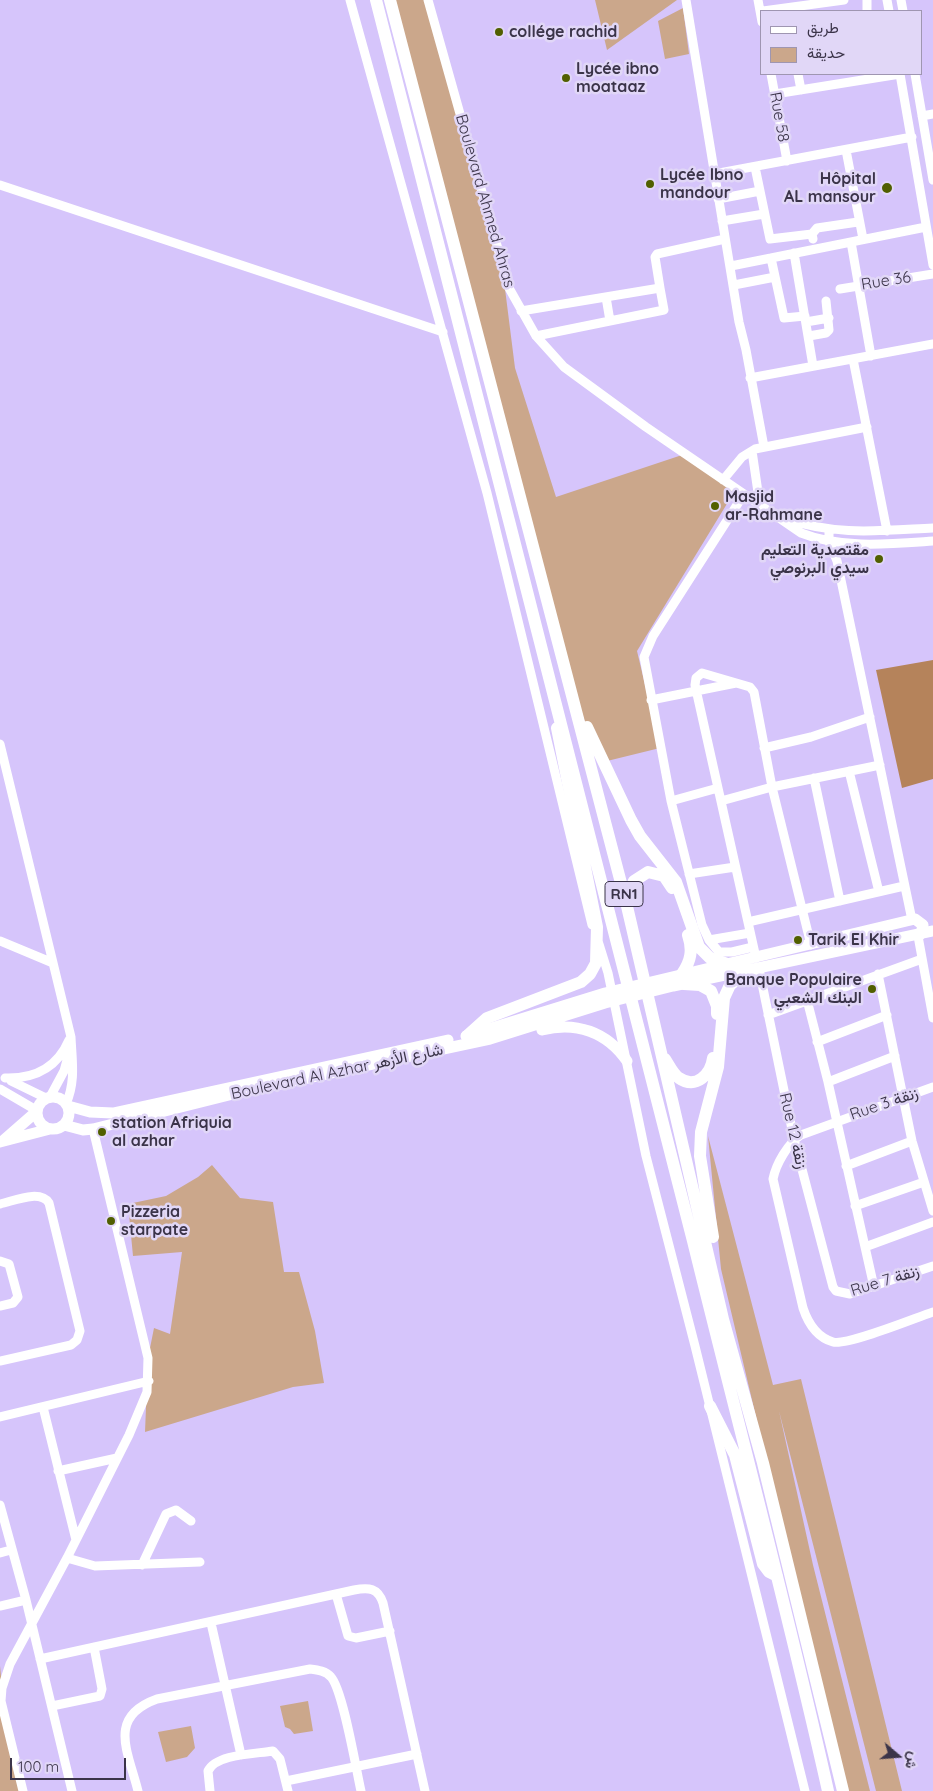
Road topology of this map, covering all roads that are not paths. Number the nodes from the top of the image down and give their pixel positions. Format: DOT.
graph roads {
  1 [pos="350,0"];
  2 [pos="376,0"];
  3 [pos="390,0"];
  4 [pos="428,0"];
  5 [pos="686,0"];
  6 [pos="844,0"];
  7 [pos="769,10"];
  8 [pos="771,75"];
  9 [pos="798,75"];
  10 [pos="888,75"];
  11 [pos="900,75"];
  12 [pos="915,75"];
  13 [pos="853,78"];
  14 [pos="801,90"];
  15 [pos="775,94"];
  16 [pos="933,114"];
  17 [pos="922,116"];
  18 [pos="912,137"];
  19 [pos="846,150"];
  20 [pos="786,161"];
  21 [pos="756,167"];
  22 [pos="714,174"];
  23 [pos="933,180"];
  24 [pos="0,185"];
  25 [pos="760,191"];
  26 [pos="718,199"];
  27 [pos="764,214"];
  28 [pos="722,221"];
  29 [pos="858,222"];
  30 [pos="926,227"];
  31 [pos="812,234"];
  32 [pos="725,239"];
  33 [pos="863,239"];
  34 [pos="851,242"];
  35 [pos="815,248"];
  36 [pos="794,254"];
  37 [pos="771,258"];
  38 [pos="933,265"];
  39 [pos="731,266"];
  40 [pos="933,274"];
  41 [pos="775,277"];
  42 [pos="734,285"];
  43 [pos="859,286"];
  44 [pos="660,288"];
  45 [pos="840,289"];
  46 [pos="606,297"];
  47 [pos="826,302"];
  48 [pos="521,311"];
  49 [pos="829,318"];
  50 [pos="806,319"];
  51 [pos="610,321"];
  52 [pos="443,332"];
  53 [pos="536,336"];
  54 [pos="809,336"];
  55 [pos="933,344"];
  56 [pos="871,356"];
  57 [pos="853,359"];
  58 [pos="813,366"];
  59 [pos="750,378"];
  60 [pos="867,427"];
  61 [pos="764,447"];
  62 [pos="752,451"];
  63 [pos="724,480"];
  64 [pos="744,494"];
  65 [pos="760,506"];
  66 [pos="778,517"];
  67 [pos="933,528"];
  68 [pos="829,530"];
  69 [pos="887,530"];
  70 [pos="840,532"];
  71 [pos="933,540"];
  72 [pos="829,542"];
  73 [pos="840,542"];
  74 [pos="837,562"];
  75 [pos="548,604"];
  76 [pos="737,683"];
  77 [pos="696,692"];
  78 [pos="556,695"];
  79 [pos="651,700"];
  80 [pos="870,716"];
  81 [pos="0,744"];
  82 [pos="764,748"];
  83 [pos="880,765"];
  84 [pos="849,770"];
  85 [pos="4,777"];
  86 [pos="814,778"];
  87 [pos="718,788"];
  88 [pos="772,788"];
  89 [pos="671,801"];
  90 [pos="721,801"];
  91 [pos="736,867"];
  92 [pos="690,874"];
  93 [pos="904,886"];
  94 [pos="879,892"];
  95 [pos="840,901"];
  96 [pos="626,902"];
  97 [pos="802,911"];
  98 [pos="933,917"];
  99 [pos="913,921"];
  100 [pos="748,922"];
  101 [pos="933,931"];
  102 [pos="750,932"];
  103 [pos="916,935"];
  104 [pos="709,940"];
  105 [pos="0,941"];
  106 [pos="597,941"];
  107 [pos="810,945"];
  108 [pos="922,959"];
  109 [pos="753,961"];
  110 [pos="53,963"];
  111 [pos="728,969"];
  112 [pos="878,974"];
  113 [pos="677,980"];
  114 [pos="606,997"];
  115 [pos="806,1000"];
  116 [pos="768,1015"];
  117 [pos="887,1015"];
  118 [pos="933,1018"];
  119 [pos="467,1036"];
  120 [pos="71,1040"];
  121 [pos="816,1042"];
  122 [pos="447,1048"];
  123 [pos="659,1050"];
  124 [pos="895,1056"];
  125 [pos="627,1061"];
  126 [pos="3,1077"];
  127 [pos="828,1082"];
  128 [pos="933,1087"];
  129 [pos="0,1089"];
  130 [pos="48,1097"];
  131 [pos="903,1098"];
  132 [pos="67,1105"];
  133 [pos="36,1111"];
  134 [pos="835,1121"];
  135 [pos="64,1125"];
  136 [pos="93,1129"];
  137 [pos="50,1130"];
  138 [pos="794,1139"];
  139 [pos="912,1142"];
  140 [pos="846,1166"];
  141 [pos="924,1182"];
  142 [pos="0,1204"];
  143 [pos="856,1206"];
  144 [pos="933,1211"];
  145 [pos="933,1222"];
  146 [pos="864,1247"];
  147 [pos="0,1261"];
  148 [pos="933,1266"];
  149 [pos="874,1287"];
  150 [pos="836,1292"];
  151 [pos="0,1306"];
  152 [pos="933,1312"];
  153 [pos="723,1319"];
  154 [pos="0,1361"];
  155 [pos="149,1380"];
  156 [pos="710,1406"];
  157 [pos="42,1407"];
  158 [pos="0,1417"];
  159 [pos="117,1458"];
  160 [pos="58,1471"];
  161 [pos="0,1505"];
  162 [pos="191,1521"];
  163 [pos="76,1540"];
  164 [pos="11,1550"];
  165 [pos="0,1553"];
  166 [pos="68,1558"];
  167 [pos="200,1562"];
  168 [pos="142,1564"];
  169 [pos="776,1576"];
  170 [pos="336,1594"];
  171 [pos="26,1600"];
  172 [pos="0,1606"];
  173 [pos="211,1623"];
  174 [pos="32,1624"];
  175 [pos="390,1630"];
  176 [pos="94,1647"];
  177 [pos="40,1660"];
  178 [pos="10,1664"];
  179 [pos="0,1666"];
  180 [pos="226,1684"];
  181 [pos="52,1706"];
  182 [pos="417,1754"];
  183 [pos="241,1755"];
  184 [pos="355,1767"];
  185 [pos="286,1781"];
  186 [pos="23,1791"];
  187 [pos="72,1791"];
  188 [pos="138,1791"];
  189 [pos="210,1791"];
  190 [pos="288,1791"];
  191 [pos="361,1791"];
  192 [pos="425,1791"];
  193 [pos="804,1791"];
  194 [pos="828,1791"];
  195 [pos="843,1791"];
  1 -- 52 [label="street"];
  2 -- 78 [label="highway, RN1"];
  3 -- 75 [label="highway, RN1"];
  4 -- 48 [label="street, Boulevard Ahmed Ahras"];
  5 -- 22 [label="street"];
  6 -- 7 [label="street"];
  8 -- 15 [label="street, Rue 58"];
  9 -- 14 [label="street"];
  10 -- 13 [label="street"];
  11 -- 18 [label="street"];
  12 -- 17 [label="street"];
  13 -- 14 [label="street"];
  14 -- 15 [label="street"];
  15 -- 20 [label="street, Rue 58"];
  16 -- 17 [label="street"];
  17 -- 23 [label="street"];
  18 -- 19 [label="street"];
  18 -- 30 [label="street"];
  19 -- 20 [label="street"];
  19 -- 29 [label="street"];
  20 -- 21 [label="street"];
  21 -- 22 [label="street"];
  21 -- 25 [label="street"];
  22 -- 26 [label="street"];
  24 -- 52 [label="street"];
  25 -- 26 [label="street"];
  25 -- 27 [label="street"];
  26 -- 28 [label="street"];
  27 -- 28 [label="street"];
  27 -- 31 [label="street"];
  28 -- 32 [label="street"];
  29 -- 31 [label="street"];
  29 -- 33 [label="street"];
  30 -- 33 [label="street"];
  30 -- 38 [label="street"];
  31 -- 35 [label="street"];
  32 -- 39 [label="street"];
  32 -- 44 [label="street"];
  33 -- 34 [label="street"];
  34 -- 35 [label="street"];
  34 -- 43 [label="street"];
  35 -- 36 [label="street"];
  36 -- 37 [label="street"];
  36 -- 50 [label="street"];
  37 -- 39 [label="street"];
  37 -- 41 [label="street"];
  39 -- 42 [label="street"];
  40 -- 43 [label="street, Rue 36"];
  41 -- 42 [label="street"];
  41 -- 50 [label="street"];
  42 -- 59 [label="street"];
  43 -- 45 [label="street, Rue 36"];
  43 -- 56 [label="street"];
  44 -- 46 [label="street"];
  44 -- 51 [label="street"];
  46 -- 48 [label="street"];
  46 -- 51 [label="street"];
  47 -- 49 [label="street"];
  48 -- 53 [label="street, Boulevard Ahmed Ahras"];
  49 -- 50 [label="street"];
  49 -- 54 [label="street"];
  50 -- 54 [label="street"];
  51 -- 53 [label="street"];
  52 -- 106 [label="street"];
  53 -- 63 [label="street, Boulevard Ahmed Ahras"];
  54 -- 58 [label="street"];
  55 -- 56 [label="street"];
  56 -- 57 [label="street"];
  57 -- 58 [label="street"];
  57 -- 60 [label="street"];
  58 -- 59 [label="street"];
  59 -- 61 [label="street"];
  60 -- 61 [label="street"];
  60 -- 69 [label="street"];
  61 -- 62 [label="street"];
  62 -- 63 [label="street"];
  62 -- 65 [label="street"];
  63 -- 64 [label="street, Boulevard Ahmed Ahras"];
  64 -- 65 [label="street, Boulevard Ahmed Ahras"];
  64 -- 79 [label="street"];
  65 -- 66 [label="street, Boulevard Ahmed Ahras"];
  66 -- 68 [label="street, Boulevard Ahmed Ahras"];
  66 -- 72 [label="street, Boulevard Ahmed Ahras"];
  67 -- 69 [label="street, Boulevard Ahmed Ahras"];
  68 -- 70 [label="street, Boulevard Ahmed Ahras"];
  68 -- 72 [label="street"];
  69 -- 70 [label="street, Boulevard Ahmed Ahras"];
  70 -- 73 [label="street"];
  71 -- 73 [label="street, Boulevard Ahmed Ahras"];
  72 -- 73 [label="street, Boulevard Ahmed Ahras"];
  72 -- 74 [label="street"];
  73 -- 74 [label="street"];
  74 -- 80 [label="street"];
  75 -- 96 [label="highway, RN1"];
  75 -- 111 [label="highway"];
  76 -- 77 [label="street"];
  76 -- 77 [label="street"];
  76 -- 82 [label="street"];
  77 -- 79 [label="street"];
  77 -- 87 [label="street, Rue 12 زنقة"];
  78 -- 106 [label="highway"];
  78 -- 169 [label="highway, RN1"];
  79 -- 89 [label="street"];
  80 -- 82 [label="street"];
  80 -- 83 [label="street"];
  81 -- 85 [label="street"];
  82 -- 88 [label="street"];
  83 -- 84 [label="street"];
  83 -- 93 [label="street"];
  84 -- 86 [label="street"];
  84 -- 94 [label="street"];
  85 -- 110 [label="street"];
  86 -- 88 [label="street"];
  86 -- 95 [label="street"];
  87 -- 89 [label="street"];
  87 -- 90 [label="street, Rue 12 زنقة"];
  88 -- 90 [label="street"];
  88 -- 97 [label="street"];
  89 -- 92 [label="street"];
  90 -- 91 [label="street, Rue 12 زنقة"];
  91 -- 92 [label="street"];
  91 -- 100 [label="street, Rue 12 زنقة"];
  92 -- 104 [label="street"];
  93 -- 94 [label="street"];
  93 -- 99 [label="street"];
  94 -- 95 [label="street"];
  95 -- 97 [label="street"];
  96 -- 113 [label="highway"];
  96 -- 123 [label="highway, RN1"];
  97 -- 100 [label="street"];
  97 -- 107 [label="street"];
  98 -- 99 [label="main road"];
  99 -- 103 [label="main road"];
  99 -- 107 [label="main road"];
  100 -- 102 [label="street, Rue 12 زنقة"];
  101 -- 103 [label="main road"];
  102 -- 104 [label="street"];
  102 -- 109 [label="street, Rue 12 زنقة"];
  103 -- 108 [label="street"];
  103 -- 109 [label="main road"];
  104 -- 109 [label="street"];
  105 -- 110 [label="street"];
  106 -- 119 [label="highway"];
  106 -- 125 [label="street"];
  107 -- 109 [label="main road"];
  108 -- 112 [label="street"];
  108 -- 118 [label="street"];
  109 -- 111 [label="main road"];
  109 -- 111 [label="main road"];
  109 -- 116 [label="street, Rue 12 زنقة"];
  109 -- 153 [label="highway"];
  110 -- 120 [label="street"];
  111 -- 113 [label="main road"];
  112 -- 115 [label="street"];
  112 -- 117 [label="street"];
  113 -- 114 [label="main road"];
  113 -- 123 [label="highway"];
  114 -- 119 [label="main road, Boulevard Al Azhar شارع الأزهر"];
  114 -- 122 [label="main road, Boulevard Al Azhar شارع الأزهر"];
  115 -- 116 [label="street"];
  115 -- 121 [label="street"];
  116 -- 138 [label="street, Rue 12 زنقة"];
  117 -- 121 [label="street"];
  117 -- 124 [label="street"];
  119 -- 132 [label="main road, Boulevard Al Azhar شارع الأزهر"];
  120 -- 126 [label="street"];
  120 -- 130 [label="street"];
  120 -- 132 [label="street"];
  121 -- 127 [label="street"];
  122 -- 125 [label="main road"];
  122 -- 136 [label="main road, Boulevard Al Azhar شارع الأزهر"];
  123 -- 153 [label="highway, RN1"];
  124 -- 127 [label="street"];
  124 -- 131 [label="street"];
  125 -- 156 [label="street"];
  126 -- 130 [label="street"];
  127 -- 134 [label="street"];
  128 -- 131 [label="street, Rue 3 زنقة"];
  129 -- 133 [label="street"];
  130 -- 132 [label="main road"];
  130 -- 133 [label="main road"];
  131 -- 134 [label="street, Rue 3 زنقة"];
  131 -- 139 [label="street"];
  132 -- 135 [label="main road"];
  133 -- 137 [label="main road"];
  133 -- 137 [label="main road"];
  134 -- 138 [label="street, Rue 3 زنقة"];
  134 -- 140 [label="street"];
  135 -- 136 [label="main road, Boulevard Al Azhar شارع الأزهر"];
  135 -- 137 [label="main road"];
  136 -- 155 [label="street"];
  138 -- 150 [label="street, Rue 12 زنقة"];
  138 -- 152 [label="street"];
  139 -- 140 [label="street"];
  139 -- 141 [label="street"];
  140 -- 143 [label="street"];
  141 -- 143 [label="street"];
  141 -- 144 [label="street"];
  142 -- 154 [label="street"];
  143 -- 146 [label="street"];
  145 -- 146 [label="street"];
  146 -- 149 [label="street"];
  147 -- 151 [label="street"];
  148 -- 149 [label="street, Rue 7 زنقة"];
  149 -- 150 [label="street, Rue 7 زنقة"];
  153 -- 195 [label="highway, RN1"];
  155 -- 157 [label="street"];
  155 -- 159 [label="street"];
  156 -- 169 [label="highway"];
  156 -- 193 [label="street"];
  157 -- 158 [label="street"];
  157 -- 160 [label="street"];
  159 -- 160 [label="street"];
  159 -- 163 [label="street"];
  160 -- 163 [label="street"];
  161 -- 164 [label="street"];
  162 -- 168 [label="street"];
  163 -- 166 [label="street"];
  164 -- 165 [label="street"];
  164 -- 171 [label="street"];
  166 -- 168 [label="street"];
  166 -- 174 [label="street"];
  167 -- 168 [label="street"];
  169 -- 194 [label="highway, RN1"];
  170 -- 173 [label="street"];
  170 -- 175 [label="street"];
  170 -- 175 [label="street"];
  171 -- 172 [label="street"];
  171 -- 174 [label="street"];
  173 -- 176 [label="street"];
  173 -- 180 [label="street"];
  174 -- 177 [label="street"];
  174 -- 178 [label="street"];
  175 -- 182 [label="street"];
  176 -- 177 [label="street"];
  176 -- 181 [label="street"];
  177 -- 181 [label="street"];
  178 -- 179 [label="street"];
  178 -- 186 [label="street"];
  180 -- 183 [label="street"];
  180 -- 184 [label="street"];
  180 -- 188 [label="street"];
  181 -- 187 [label="street"];
  182 -- 184 [label="street"];
  182 -- 192 [label="street"];
  183 -- 185 [label="street"];
  183 -- 189 [label="street"];
  184 -- 185 [label="street"];
  184 -- 191 [label="street"];
  185 -- 190 [label="street"];
}
